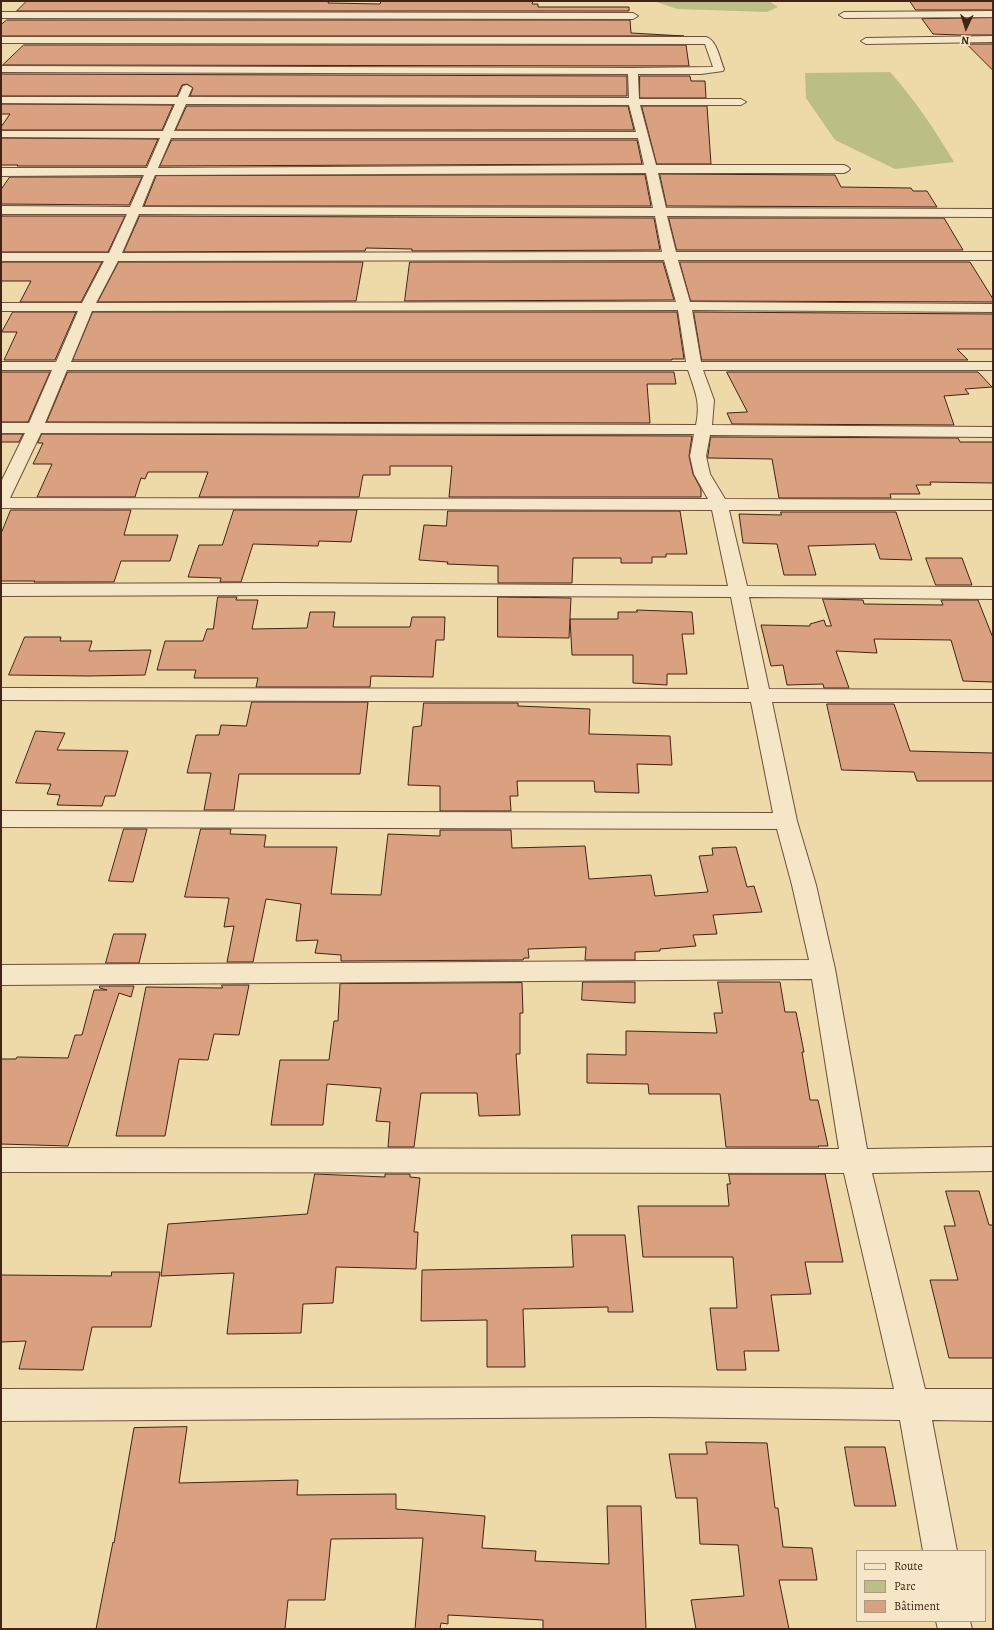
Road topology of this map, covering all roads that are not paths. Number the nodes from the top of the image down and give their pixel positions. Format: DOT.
graph roads {
  1 [pos="230,1"];
  2 [pos="967,4"];
  3 [pos="40,5"];
  4 [pos="977,14"];
  5 [pos="993,14"];
  6 [pos="1,15"];
  7 [pos="33,15"];
  8 [pos="222,15"];
  9 [pos="844,15"];
  10 [pos="634,16"];
  11 [pos="990,34"];
  12 [pos="12,40"];
  13 [pos="212,40"];
  14 [pos="866,41"];
  15 [pos="3,45"];
  16 [pos="1,69"];
  17 [pos="195,70"];
  18 [pos="633,71"];
  19 [pos="1,100"];
  20 [pos="182,101"];
  21 [pos="634,102"];
  22 [pos="741,102"];
  23 [pos="1,134"];
  24 [pos="168,134"];
  25 [pos="642,135"];
  26 [pos="651,169"];
  27 [pos="844,169"];
  28 [pos="151,171"];
  29 [pos="1,172"];
  30 [pos="1,210"];
  31 [pos="134,211"];
  32 [pos="660,211"];
  33 [pos="993,213"];
  34 [pos="114,256"];
  35 [pos="993,256"];
  36 [pos="1,257"];
  37 [pos="670,257"];
  38 [pos="684,306"];
  39 [pos="1,307"];
  40 [pos="87,307"];
  41 [pos="993,308"];
  42 [pos="694,365"];
  43 [pos="1,366"];
  44 [pos="61,366"];
  45 [pos="993,366"];
  46 [pos="1,428"];
  47 [pos="35,428"];
  48 [pos="703,430"];
  49 [pos="993,432"];
  50 [pos="1,500"];
  51 [pos="1,503"];
  52 [pos="719,504"];
  53 [pos="993,505"];
  54 [pos="1,590"];
  55 [pos="739,593"];
  56 [pos="993,593"];
  57 [pos="1,694"];
  58 [pos="993,696"];
  59 [pos="760,697"];
  60 [pos="1,820"];
  61 [pos="786,821"];
  62 [pos="823,968"];
  63 [pos="1,975"];
  64 [pos="993,1159"];
  65 [pos="1,1160"];
  66 [pos="855,1161"];
  67 [pos="1,1405"];
  68 [pos="913,1405"];
  69 [pos="993,1405"];
  70 [pos="940,1550"];
  1 -- 8 [label="street"];
  2 -- 4 [label="street"];
  3 -- 7 [label="street"];
  4 -- 5 [label="street"];
  4 -- 9 [label="street"];
  4 -- 11 [label="street"];
  6 -- 7 [label="street"];
  7 -- 8 [label="street"];
  7 -- 12 [label="street"];
  8 -- 10 [label="street"];
  8 -- 13 [label="street"];
  11 -- 14 [label="street"];
  12 -- 13 [label="street"];
  12 -- 15 [label="street"];
  13 -- 17 [label="street"];
  13 -- 18 [label="street"];
  16 -- 17 [label="street"];
  17 -- 18 [label="street"];
  17 -- 20 [label="street"];
  18 -- 21 [label="street"];
  19 -- 20 [label="street"];
  20 -- 21 [label="street"];
  20 -- 24 [label="street"];
  21 -- 22 [label="street"];
  21 -- 25 [label="street"];
  23 -- 24 [label="street"];
  24 -- 25 [label="street"];
  24 -- 28 [label="street"];
  25 -- 26 [label="street"];
  26 -- 27 [label="street"];
  26 -- 28 [label="street"];
  26 -- 32 [label="street"];
  28 -- 29 [label="street"];
  28 -- 31 [label="street"];
  30 -- 31 [label="street"];
  31 -- 32 [label="street"];
  31 -- 34 [label="street"];
  32 -- 33 [label="street"];
  32 -- 37 [label="street"];
  34 -- 36 [label="street"];
  34 -- 37 [label="street"];
  34 -- 40 [label="street"];
  35 -- 37 [label="street"];
  37 -- 38 [label="street"];
  38 -- 40 [label="street"];
  38 -- 41 [label="street"];
  38 -- 42 [label="street"];
  39 -- 40 [label="street"];
  40 -- 44 [label="street"];
  42 -- 44 [label="street"];
  42 -- 45 [label="street"];
  42 -- 48 [label="street"];
  43 -- 44 [label="street"];
  44 -- 47 [label="street"];
  46 -- 47 [label="street"];
  47 -- 48 [label="street"];
  47 -- 50 [label="street"];
  48 -- 49 [label="street"];
  48 -- 52 [label="street"];
  51 -- 52 [label="street"];
  52 -- 53 [label="street"];
  52 -- 55 [label="street"];
  54 -- 55 [label="street"];
  55 -- 56 [label="street"];
  55 -- 59 [label="street"];
  57 -- 59 [label="street"];
  58 -- 59 [label="street"];
  59 -- 61 [label="street"];
  60 -- 61 [label="street"];
  61 -- 62 [label="street"];
  62 -- 63 [label="street"];
  62 -- 66 [label="street"];
  64 -- 66 [label="street"];
  65 -- 66 [label="street"];
  66 -- 68 [label="street"];
  67 -- 68 [label="street"];
  68 -- 69 [label="street"];
  68 -- 70 [label="street"];
}
